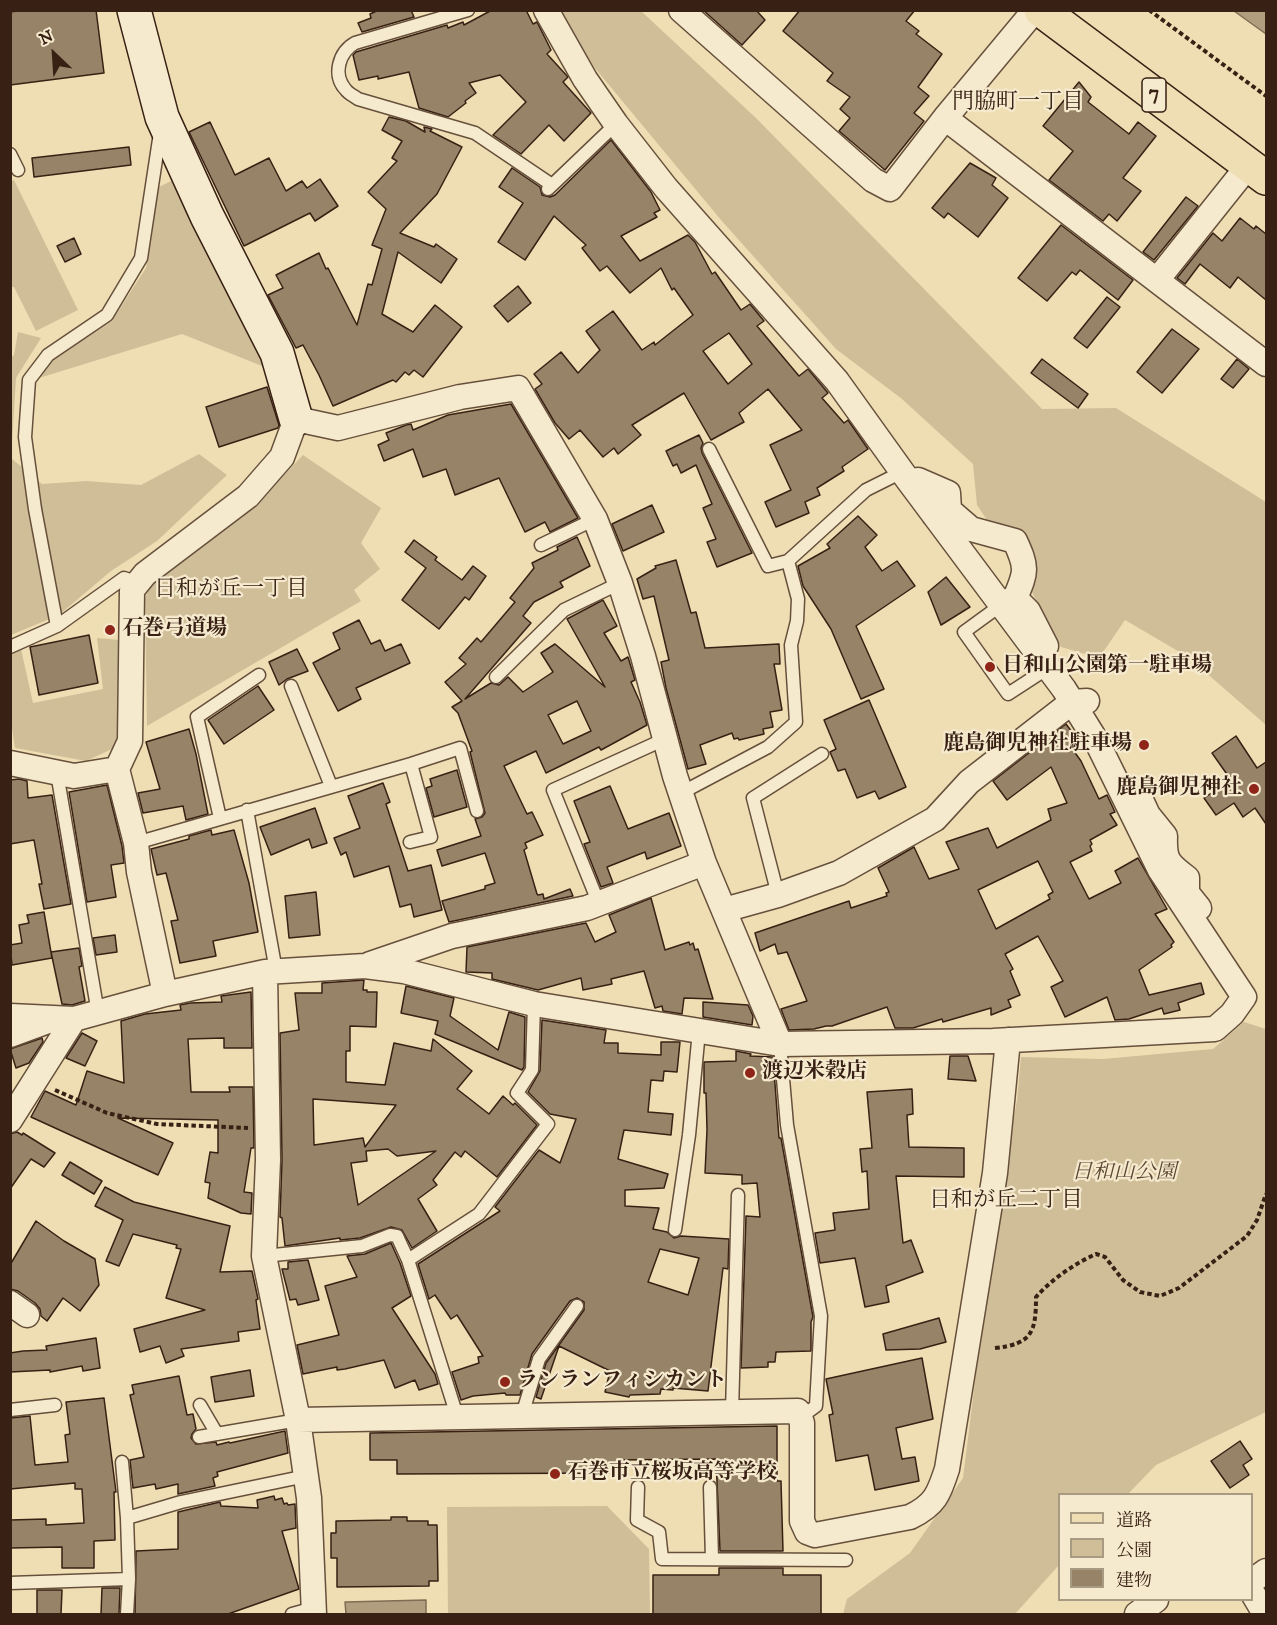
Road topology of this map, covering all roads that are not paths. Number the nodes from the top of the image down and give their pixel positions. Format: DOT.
graph roads {
  1 [pos="134,10"];
  2 [pos="468,10"];
  3 [pos="546,10"];
  4 [pos="681,10"];
  5 [pos="1035,10"];
  6 [pos="1041,10"];
  7 [pos="162,117"];
  8 [pos="945,118"];
  9 [pos="616,124"];
  10 [pos="10,154"];
  11 [pos="18,170"];
  12 [pos="1257,172"];
  13 [pos="1157,280"];
  14 [pos="1266,364"];
  15 [pos="296,419"];
  16 [pos="708,449"];
  17 [pos="910,476"];
  18 [pos="942,512"];
  19 [pos="595,519"];
  20 [pos="541,545"];
  21 [pos="788,561"];
  22 [pos="138,583"];
  23 [pos="620,583"];
  24 [pos="1008,601"];
  25 [pos="57,626"];
  26 [pos="10,647"];
  27 [pos="1048,668"];
  28 [pos="259,675"];
  29 [pos="496,677"];
  30 [pos="291,686"];
  31 [pos="1079,701"];
  32 [pos="665,739"];
  33 [pos="822,754"];
  34 [pos="10,763"];
  35 [pos="411,764"];
  36 [pos="117,769"];
  37 [pos="57,773"];
  38 [pos="331,786"];
  39 [pos="681,793"];
  40 [pos="247,810"];
  41 [pos="477,811"];
  42 [pos="220,818"];
  43 [pos="410,842"];
  44 [pos="136,843"];
  45 [pos="705,863"];
  46 [pos="778,895"];
  47 [pos="599,904"];
  48 [pos="724,910"];
  49 [pos="1226,944"];
  50 [pos="365,966"];
  51 [pos="271,971"];
  52 [pos="165,994"];
  53 [pos="534,1004"];
  54 [pos="98,1013"];
  55 [pos="11,1019"];
  56 [pos="65,1019"];
  57 [pos="699,1031"];
  58 [pos="1008,1040"];
  59 [pos="780,1044"];
  60 [pos="10,1120"];
  61 [pos="738,1194"];
  62 [pos="675,1230"];
  63 [pos="264,1256"];
  64 [pos="408,1260"];
  65 [pos="577,1306"];
  66 [pos="55,1405"];
  67 [pos="200,1405"];
  68 [pos="10,1410"];
  69 [pos="732,1412"];
  70 [pos="522,1415"];
  71 [pos="457,1416"];
  72 [pos="801,1417"];
  73 [pos="298,1420"];
  74 [pos="217,1434"];
  75 [pos="199,1437"];
  76 [pos="122,1462"];
  77 [pos="306,1476"];
  78 [pos="638,1487"];
  79 [pos="711,1487"];
  80 [pos="128,1518"];
  81 [pos="823,1533"];
  82 [pos="712,1559"];
  83 [pos="819,1560"];
  84 [pos="846,1560"];
  85 [pos="1266,1571"];
  86 [pos="129,1579"];
  87 [pos="1253,1580"];
  88 [pos="10,1583"];
  89 [pos="1253,1595"];
  90 [pos="1153,1601"];
  91 [pos="307,1612"];
  92 [pos="127,1614"];
  93 [pos="1137,1614"];
  94 [pos="1265,1614"];
  1 -- 7 [label="street"];
  2 -- 9 [label="lane"];
  3 -- 9 [label="street"];
  4 -- 8 [label="street"];
  5 -- 8 [label="street"];
  6 -- 12 [label="main road, 7"];
  7 -- 15 [label="street"];
  7 -- 25 [label="lane"];
  8 -- 13 [label="street"];
  9 -- 17 [label="street"];
  10 -- 11 [label="lane"];
  12 -- 13 [label="street"];
  13 -- 14 [label="street"];
  15 -- 19 [label="street"];
  15 -- 22 [label="street"];
  16 -- 21 [label="lane"];
  17 -- 18 [label="street"];
  17 -- 21 [label="lane"];
  18 -- 24 [label="street"];
  18 -- 24 [label="street"];
  19 -- 20 [label="lane"];
  19 -- 23 [label="street"];
  21 -- 39 [label="lane"];
  22 -- 25 [label="lane"];
  22 -- 36 [label="street"];
  23 -- 29 [label="lane"];
  23 -- 32 [label="street"];
  24 -- 27 [label="street"];
  24 -- 27 [label="lane"];
  24 -- 31 [label="street"];
  25 -- 26 [label="lane"];
  27 -- 31 [label="street"];
  28 -- 42 [label="lane"];
  30 -- 38 [label="lane"];
  31 -- 46 [label="street"];
  31 -- 49 [label="street"];
  31 -- 58 [label="street"];
  32 -- 39 [label="street"];
  32 -- 47 [label="lane"];
  33 -- 46 [label="lane"];
  34 -- 37 [label="street"];
  35 -- 38 [label="lane"];
  35 -- 41 [label="lane"];
  35 -- 43 [label="lane"];
  36 -- 37 [label="street"];
  36 -- 44 [label="street"];
  37 -- 54 [label="lane"];
  38 -- 40 [label="lane"];
  39 -- 45 [label="street"];
  40 -- 42 [label="lane"];
  40 -- 51 [label="lane"];
  42 -- 44 [label="lane"];
  44 -- 52 [label="street"];
  45 -- 47 [label="street"];
  45 -- 48 [label="street"];
  46 -- 48 [label="street"];
  47 -- 50 [label="street"];
  48 -- 59 [label="street"];
  50 -- 51 [label="street"];
  50 -- 53 [label="street"];
  51 -- 52 [label="street"];
  51 -- 63 [label="street"];
  52 -- 54 [label="street"];
  53 -- 57 [label="street"];
  53 -- 64 [label="lane"];
  54 -- 56 [label="street"];
  55 -- 56 [label="street"];
  56 -- 60 [label="street"];
  57 -- 59 [label="street"];
  57 -- 62 [label="lane"];
  58 -- 59 [label="street"];
  58 -- 81 [label="street"];
  59 -- 72 [label="lane"];
  61 -- 69 [label="lane"];
  63 -- 64 [label="lane"];
  63 -- 73 [label="street"];
  64 -- 71 [label="lane"];
  65 -- 70 [label="lane"];
  66 -- 68 [label="lane"];
  67 -- 74 [label="lane"];
  69 -- 70 [label="street"];
  69 -- 72 [label="street"];
  70 -- 71 [label="street"];
  71 -- 73 [label="street"];
  72 -- 81 [label="street"];
  73 -- 74 [label="lane"];
  73 -- 77 [label="street"];
  74 -- 75 [label="lane"];
  76 -- 80 [label="lane"];
  77 -- 80 [label="lane"];
  77 -- 91 [label="street"];
  78 -- 82 [label="lane"];
  79 -- 82 [label="lane"];
  80 -- 86 [label="lane"];
  81 -- 83 [label="lane"];
  82 -- 83 [label="lane"];
  83 -- 84 [label="lane"];
  85 -- 87 [label="street"];
  86 -- 88 [label="lane"];
  86 -- 92 [label="lane"];
  89 -- 94 [label="street"];
  90 -- 93 [label="street"];
}
